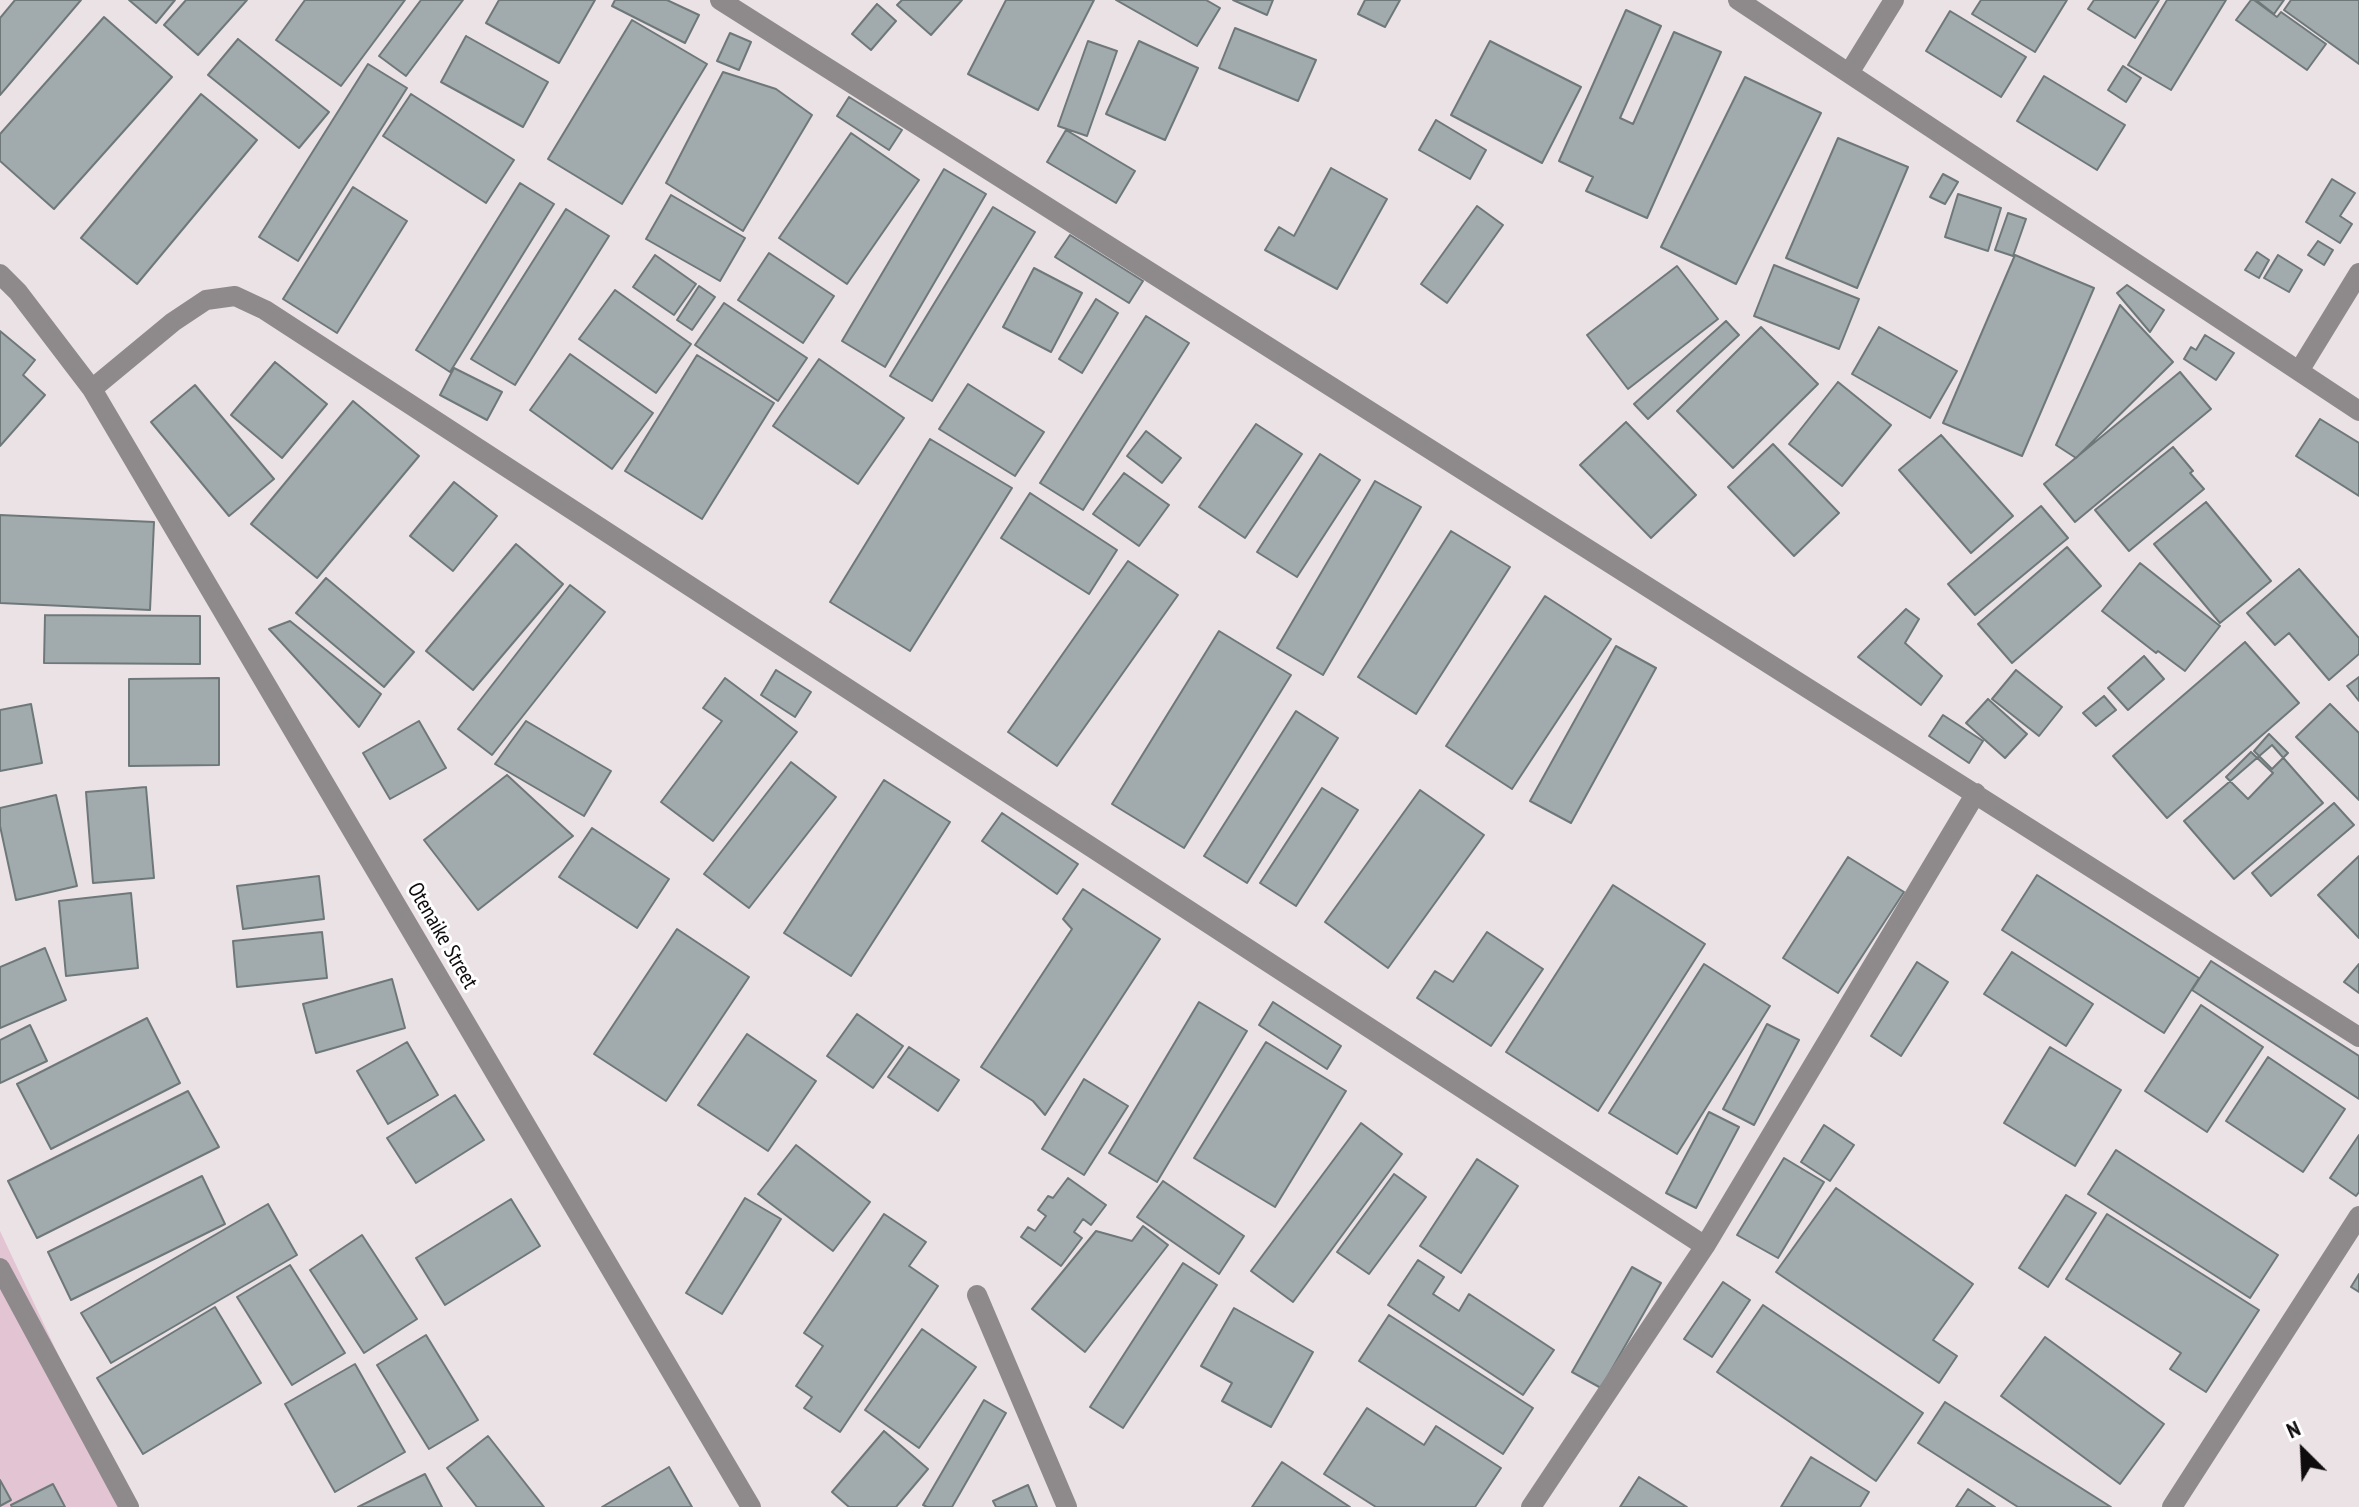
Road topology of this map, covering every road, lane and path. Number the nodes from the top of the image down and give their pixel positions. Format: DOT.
graph roads {
  1 [pos="720,0"];
  2 [pos="1738,0"];
  3 [pos="1894,0"];
  4 [pos="1849,73"];
  5 [pos="2359,273"];
  6 [pos="0,274"];
  7 [pos="2299,371"];
  8 [pos="92,389"];
  9 [pos="2359,411"];
  10 [pos="1976,793"];
  11 [pos="2359,1037"];
  12 [pos="2359,1216"];
  13 [pos="1705,1246"];
  14 [pos="0,1268"];
  15 [pos="977,1295"];
  16 [pos="129,1507"];
  17 [pos="751,1507"];
  18 [pos="1067,1507"];
  19 [pos="1531,1507"];
  20 [pos="2172,1507"];
  1 -- 10 [label="street"];
  2 -- 4 [label="street"];
  3 -- 4 [label="street"];
  4 -- 7 [label="street"];
  5 -- 7 [label="street"];
  6 -- 8 [label="street, Otenaike Street"];
  7 -- 9 [label="street"];
  8 -- 13 [label="street"];
  8 -- 17 [label="street, Otenaike Street"];
  10 -- 11 [label="street"];
  10 -- 13 [label="street"];
  12 -- 20 [label="street"];
  13 -- 19 [label="street"];
  14 -- 16 [label="street"];
  15 -- 18 [label="street"];
}
